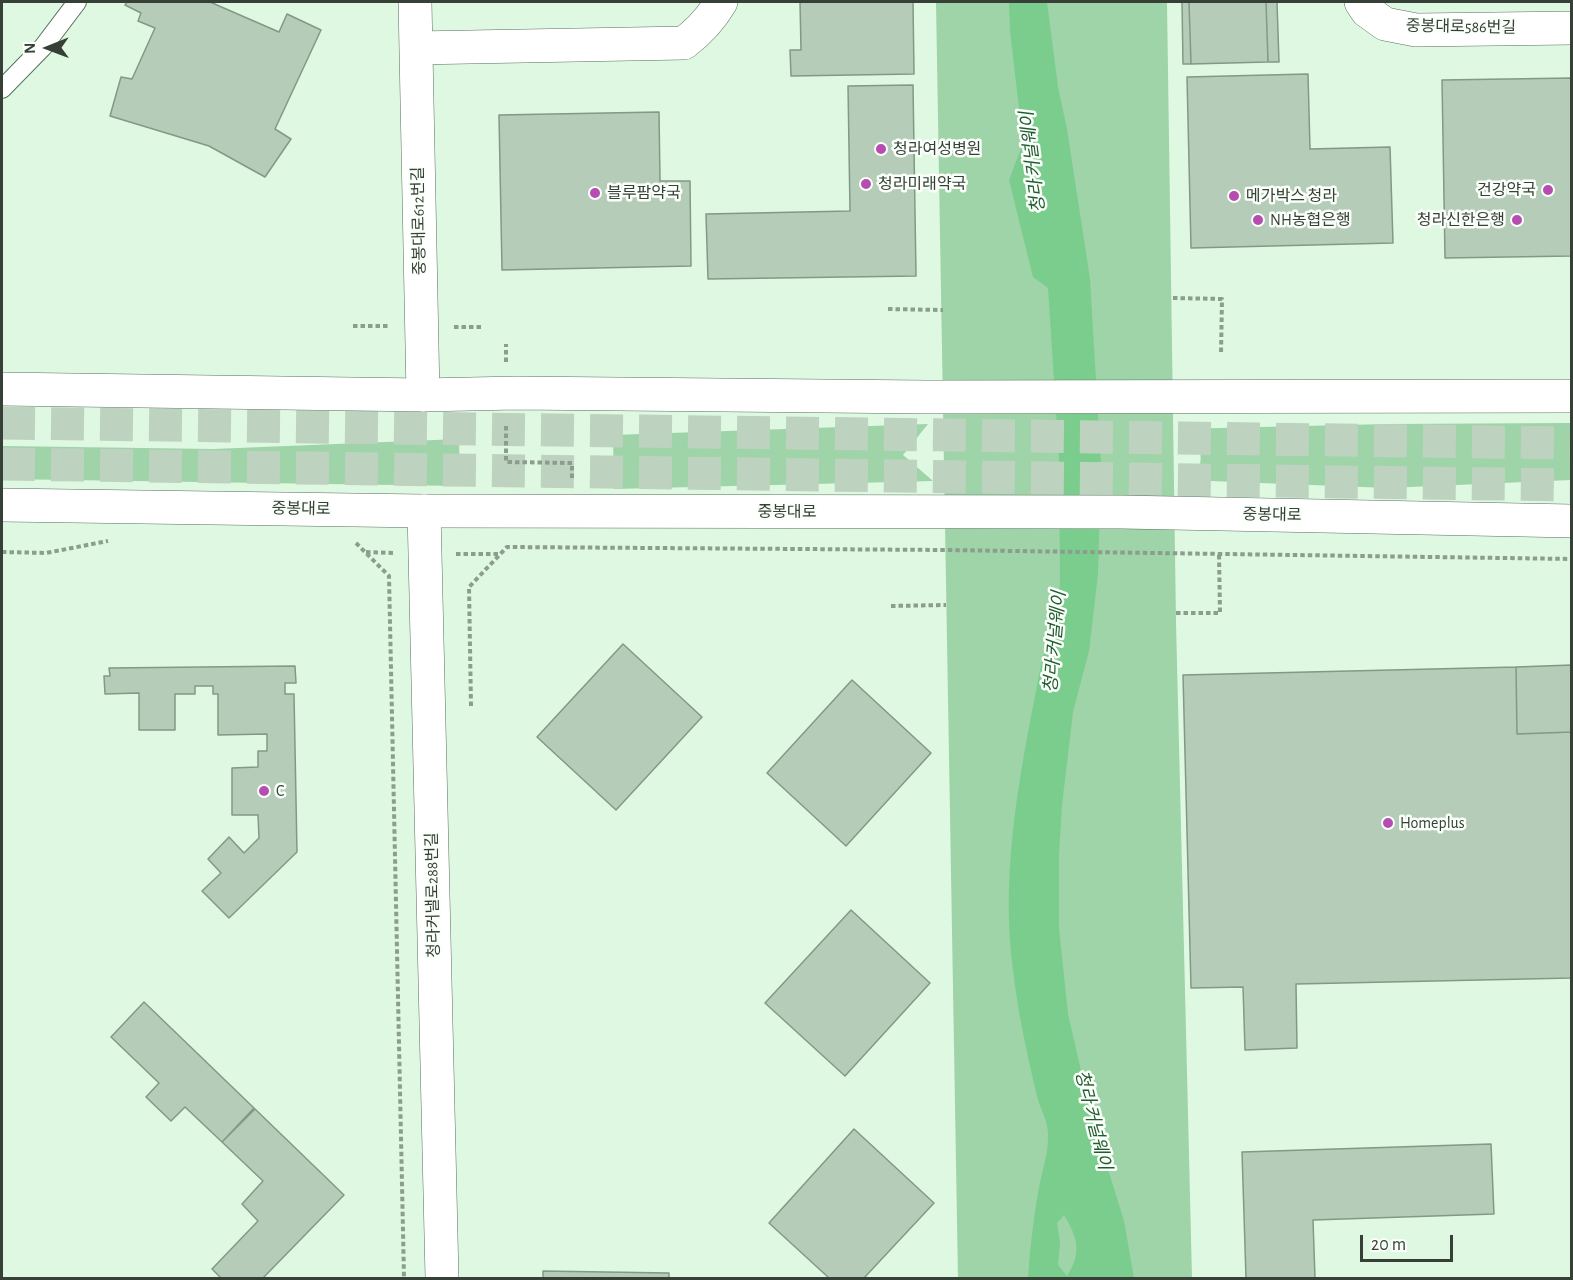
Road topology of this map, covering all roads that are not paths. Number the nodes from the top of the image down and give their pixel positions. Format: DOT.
graph roads {
  1 [pos="77,2"];
  2 [pos="415,2"];
  3 [pos="721,2"];
  4 [pos="1361,2"];
  5 [pos="1572,28"];
  6 [pos="416,48"];
  7 [pos="2,89"];
  8 [pos="2,389"];
  9 [pos="423,395"];
  10 [pos="1570,395"];
  11 [pos="2,505"];
  12 [pos="424,511"];
  13 [pos="1572,521"];
  14 [pos="442,1278"];
  1 -- 7 [label="lane"];
  2 -- 6 [label="main road, 중봉대로612번길"];
  3 -- 6 [label="main road"];
  4 -- 5 [label="main road, 중봉대로586번길"];
  6 -- 9 [label="main road, 중봉대로612번길"];
  8 -- 9 [label="main road"];
  9 -- 10 [label="main road"];
  11 -- 12 [label="main road, 중봉대로"];
  12 -- 13 [label="main road, 중봉대로"];
  12 -- 14 [label="main road, 청라커낼로288번길"];
}
